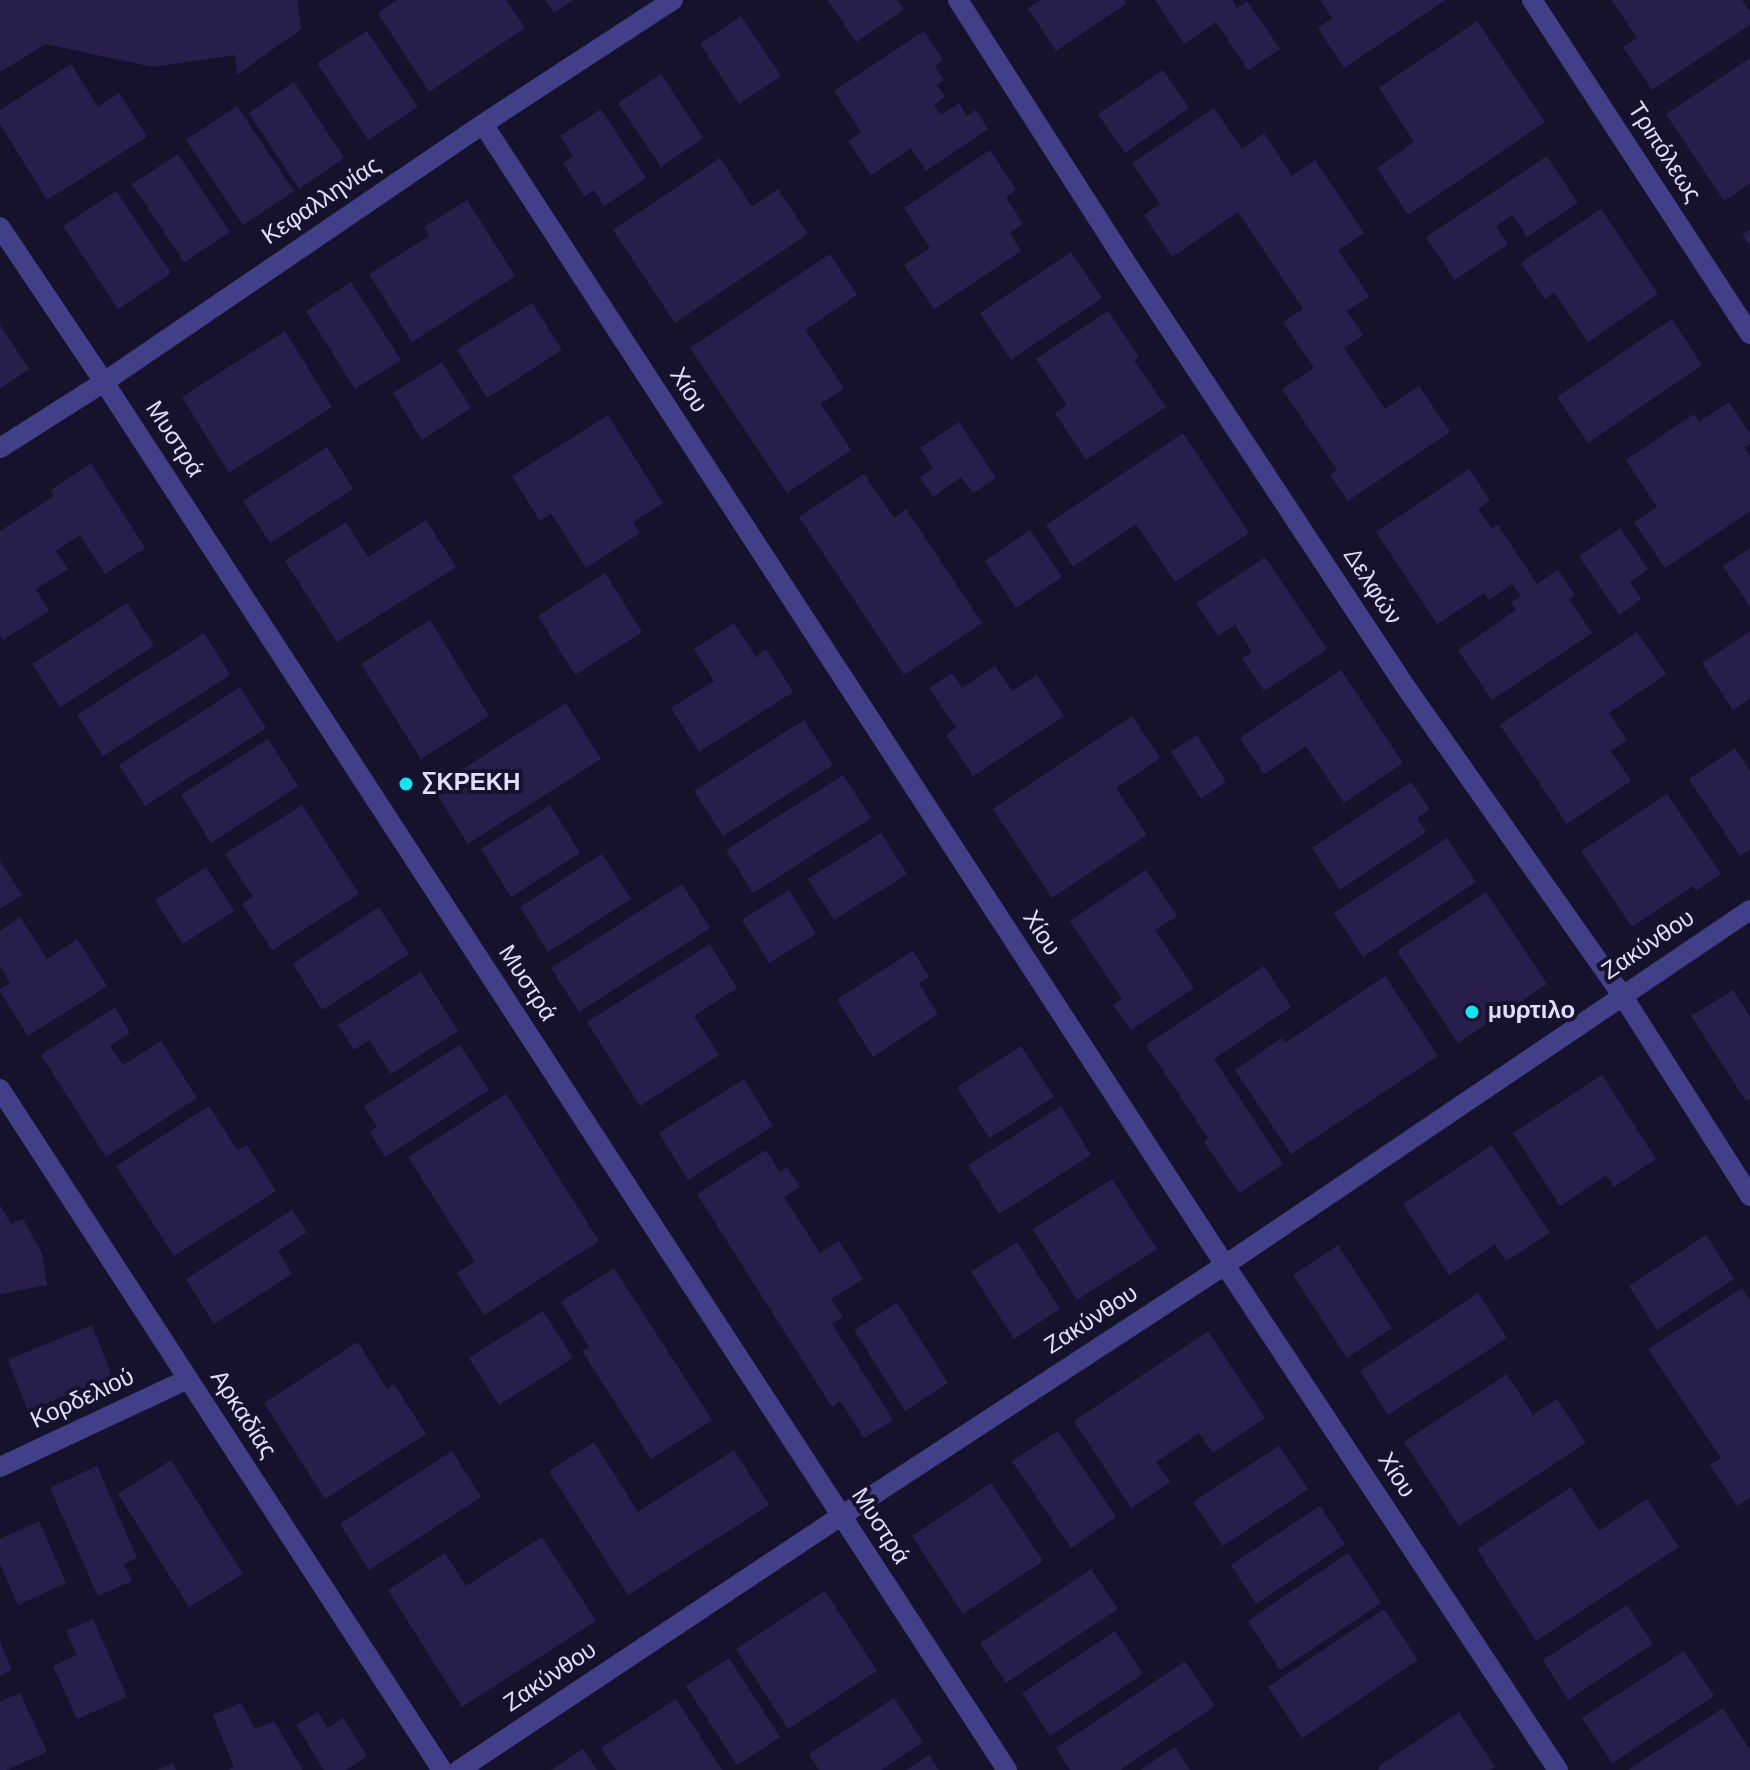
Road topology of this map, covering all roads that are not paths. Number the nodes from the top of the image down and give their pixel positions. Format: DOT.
graph roads {
  1 [pos="673,0"];
  2 [pos="958,0"];
  3 [pos="1532,0"];
  4 [pos="483,124"];
  5 [pos="0,227"];
  6 [pos="1750,334"];
  7 [pos="104,382"];
  8 [pos="0,448"];
  9 [pos="1750,910"];
  10 [pos="1622,995"];
  11 [pos="0,1089"];
  12 [pos="1750,1196"];
  13 [pos="1225,1265"];
  14 [pos="188,1379"];
  15 [pos="0,1467"];
  16 [pos="841,1516"];
  17 [pos="442,1770"];
  18 [pos="459,1770"];
  19 [pos="1007,1770"];
  20 [pos="1558,1770"];
  1 -- 4 [label="street, Κεφαλληνίας"];
  2 -- 10 [label="street, Δελφών"];
  3 -- 6 [label="street, Τριπόλεως"];
  4 -- 7 [label="street, Κεφαλληνίας"];
  4 -- 13 [label="street, Χίου"];
  5 -- 7 [label="street, Μυστρά"];
  7 -- 8 [label="street, Κεφαλληνίας"];
  7 -- 16 [label="street, Μυστρά"];
  9 -- 10 [label="street, Ζακύνθου"];
  10 -- 12 [label="street, Δελφών"];
  10 -- 13 [label="street, Ζακύνθου"];
  11 -- 14 [label="street, Αρκαδίας"];
  13 -- 16 [label="street, Ζακύνθου"];
  13 -- 20 [label="street, Χίου"];
  14 -- 15 [label="street, Κορδελιού"];
  14 -- 17 [label="street, Αρκαδίας"];
  16 -- 18 [label="street, Ζακύνθου"];
  16 -- 19 [label="street, Μυστρά"];
}
